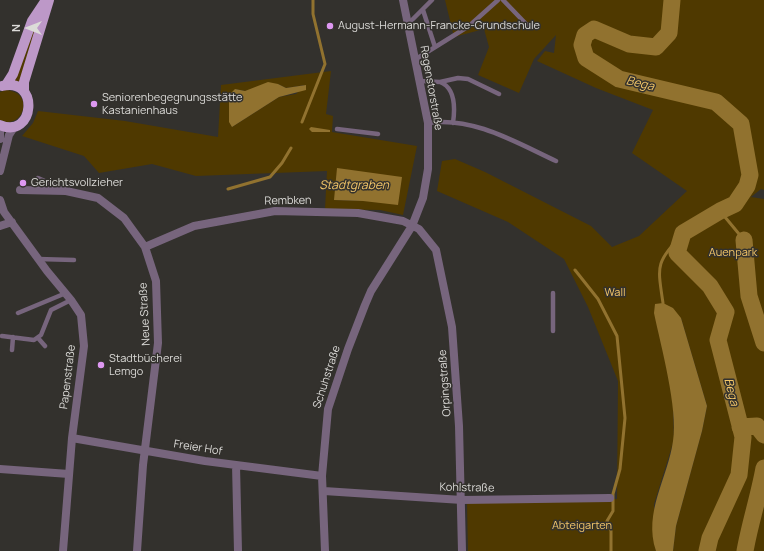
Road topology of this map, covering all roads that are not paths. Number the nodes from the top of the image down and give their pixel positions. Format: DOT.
graph roads {
  1 [pos="47,0"];
  2 [pos="403,0"];
  3 [pos="432,0"];
  4 [pos="498,0"];
  5 [pos="503,0"];
  6 [pos="423,10"];
  7 [pos="408,24"];
  8 [pos="529,27"];
  9 [pos="435,47"];
  10 [pos="416,59"];
  11 [pos="420,81"];
  12 [pos="440,82"];
  13 [pos="3,85"];
  14 [pos="24,91"];
  15 [pos="499,94"];
  16 [pos="428,122"];
  17 [pos="453,123"];
  18 [pos="0,125"];
  19 [pos="15,126"];
  20 [pos="337,128"];
  21 [pos="0,131"];
  22 [pos="378,134"];
  23 [pos="0,139"];
  24 [pos="556,161"];
  25 [pos="0,171"];
  26 [pos="38,178"];
  27 [pos="20,190"];
  28 [pos="66,191"];
  29 [pos="0,200"];
  30 [pos="2,212"];
  31 [pos="14,224"];
  32 [pos="0,226"];
  33 [pos="412,226"];
  34 [pos="145,247"];
  35 [pos="38,259"];
  36 [pos="74,260"];
  37 [pos="553,293"];
  38 [pos="69,296"];
  39 [pos="18,313"];
  40 [pos="554,331"];
  41 [pos="2,336"];
  42 [pos="13,337"];
  43 [pos="38,338"];
  44 [pos="45,346"];
  45 [pos="12,350"];
  46 [pos="72,438"];
  47 [pos="144,451"];
  48 [pos="236,465"];
  49 [pos="0,469"];
  50 [pos="69,474"];
  51 [pos="322,476"];
  52 [pos="324,491"];
  53 [pos="610,498"];
  54 [pos="462,500"];
  55 [pos="63,551"];
  56 [pos="137,551"];
  57 [pos="238,551"];
  58 [pos="325,551"];
  59 [pos="462,551"];
  1 -- 13 [label="main road"];
  1 -- 14 [label="main road"];
  2 -- 7 [label="street, Regenstorstraße"];
  3 -- 6 [label="lane"];
  4 -- 9 [label="lane"];
  5 -- 8 [label="lane"];
  6 -- 7 [label="lane"];
  6 -- 9 [label="lane"];
  7 -- 10 [label="street, Regenstorstraße"];
  9 -- 10 [label="lane"];
  10 -- 11 [label="street, Regenstorstraße"];
  11 -- 12 [label="lane"];
  11 -- 16 [label="street, Regenstorstraße"];
  12 -- 15 [label="lane"];
  12 -- 17 [label="lane"];
  13 -- 14 [label="main road"];
  14 -- 19 [label="main road"];
  16 -- 17 [label="lane"];
  16 -- 33 [label="street, Regenstorstraße"];
  17 -- 24 [label="lane"];
  18 -- 19 [label="main road"];
  19 -- 25 [label="street"];
  20 -- 22 [label="lane"];
  21 -- 23 [label="street"];
  26 -- 28 [label="lane"];
  27 -- 28 [label="street, Neue Straße"];
  28 -- 34 [label="street, Neue Straße"];
  29 -- 30 [label="street"];
  30 -- 31 [label="street, Papenstraße"];
  31 -- 32 [label="street"];
  31 -- 35 [label="street, Papenstraße"];
  33 -- 34 [label="street, Rembken"];
  33 -- 51 [label="street, Schuhstraße"];
  33 -- 54 [label="street, Orpingstraße"];
  34 -- 47 [label="street, Neue Straße"];
  35 -- 36 [label="lane"];
  35 -- 38 [label="street, Papenstraße"];
  37 -- 40 [label="lane"];
  38 -- 39 [label="lane"];
  38 -- 43 [label="lane"];
  38 -- 46 [label="street, Papenstraße"];
  41 -- 42 [label="lane"];
  42 -- 43 [label="lane"];
  42 -- 45 [label="lane"];
  43 -- 44 [label="lane"];
  46 -- 47 [label="street, Freier Hof"];
  46 -- 50 [label="street, Papenstraße"];
  47 -- 48 [label="street, Freier Hof"];
  47 -- 56 [label="street, Neue Straße"];
  48 -- 51 [label="street, Freier Hof"];
  48 -- 57 [label="street"];
  49 -- 50 [label="street"];
  50 -- 55 [label="street, Papenstraße"];
  51 -- 52 [label="street, Schuhstraße"];
  52 -- 54 [label="street, Kohlstraße"];
  52 -- 58 [label="street, Schuhstraße"];
  53 -- 54 [label="street, Kohlstraße"];
  54 -- 59 [label="street, Orpingstraße"];
}
